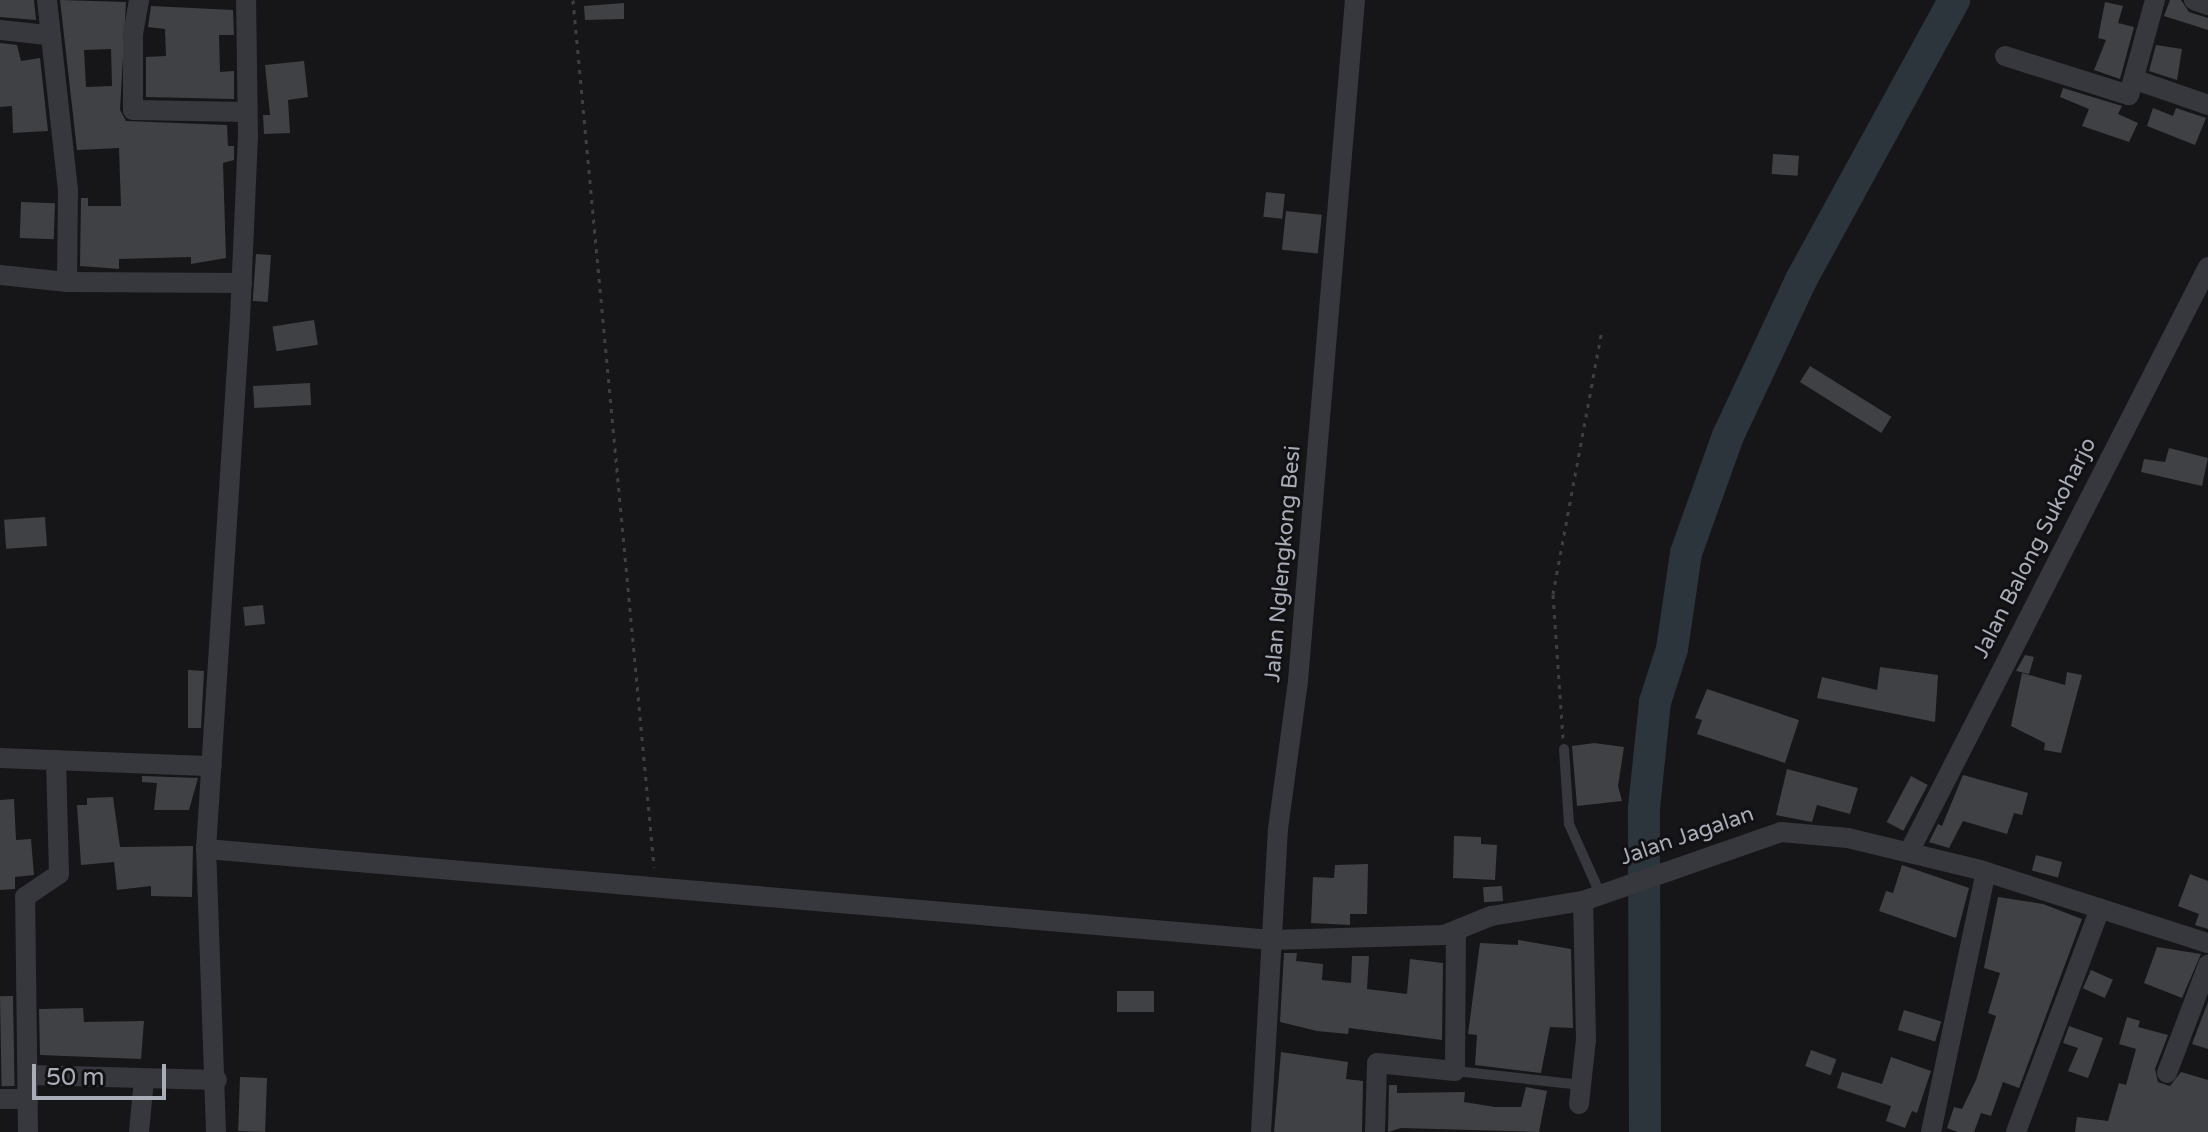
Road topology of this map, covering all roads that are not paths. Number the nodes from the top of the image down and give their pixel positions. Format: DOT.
graph roads {
  1 [pos="47,0"];
  2 [pos="139,0"];
  3 [pos="246,0"];
  4 [pos="1355,0"];
  5 [pos="2155,0"];
  6 [pos="2194,0"];
  7 [pos="2208,5"];
  8 [pos="0,30"];
  9 [pos="47,35"];
  10 [pos="2005,56"];
  11 [pos="2136,80"];
  12 [pos="2208,105"];
  13 [pos="247,112"];
  14 [pos="2208,267"];
  15 [pos="0,275"];
  16 [pos="67,282"];
  17 [pos="242,283"];
  18 [pos="1564,749"];
  19 [pos="0,758"];
  20 [pos="56,760"];
  21 [pos="212,766"];
  22 [pos="206,849"];
  23 [pos="1909,852"];
  24 [pos="1986,872"];
  25 [pos="1591,896"];
  26 [pos="2100,908"];
  27 [pos="1456,932"];
  28 [pos="1272,940"];
  29 [pos="2208,943"];
  30 [pos="2208,965"];
  31 [pos="1455,1071"];
  32 [pos="2167,1073"];
  33 [pos="30,1075"];
  34 [pos="144,1079"];
  35 [pos="217,1080"];
  36 [pos="1580,1095"];
  37 [pos="0,1099"];
  38 [pos="28,1099"];
  39 [pos="28,1132"];
  40 [pos="139,1132"];
  41 [pos="216,1132"];
  42 [pos="1261,1132"];
  43 [pos="1375,1132"];
  44 [pos="1931,1132"];
  45 [pos="2016,1132"];
  1 -- 9 [label="street"];
  2 -- 13 [label="street"];
  3 -- 13 [label="street"];
  4 -- 28 [label="street, Jalan Nglengkong Besi"];
  5 -- 11 [label="street"];
  6 -- 7 [label="street"];
  8 -- 9 [label="street"];
  9 -- 16 [label="street"];
  10 -- 11 [label="street"];
  11 -- 12 [label="street"];
  13 -- 17 [label="street"];
  14 -- 23 [label="street, Jalan Balong Sukoharjo"];
  15 -- 16 [label="street"];
  16 -- 17 [label="street"];
  17 -- 21 [label="street"];
  18 -- 25 [label="lane"];
  19 -- 20 [label="street"];
  20 -- 21 [label="street"];
  20 -- 33 [label="street"];
  21 -- 22 [label="street"];
  22 -- 28 [label="street, Jalan Jagalan"];
  22 -- 35 [label="street"];
  23 -- 24 [label="street, Jalan Jagalan"];
  23 -- 25 [label="street, Jalan Jagalan"];
  24 -- 26 [label="street, Jalan Jagalan"];
  24 -- 44 [label="street"];
  25 -- 27 [label="street, Jalan Jagalan"];
  25 -- 36 [label="street"];
  26 -- 29 [label="street, Jalan Jagalan"];
  26 -- 45 [label="street"];
  27 -- 28 [label="street, Jalan Jagalan"];
  27 -- 31 [label="street"];
  28 -- 42 [label="street, Jalan Nglengkong Besi"];
  30 -- 32 [label="street"];
  31 -- 36 [label="lane"];
  31 -- 43 [label="street"];
  33 -- 34 [label="street"];
  33 -- 38 [label="street"];
  34 -- 35 [label="street"];
  34 -- 40 [label="street"];
  35 -- 41 [label="street"];
  37 -- 38 [label="street"];
  38 -- 39 [label="street"];
}
